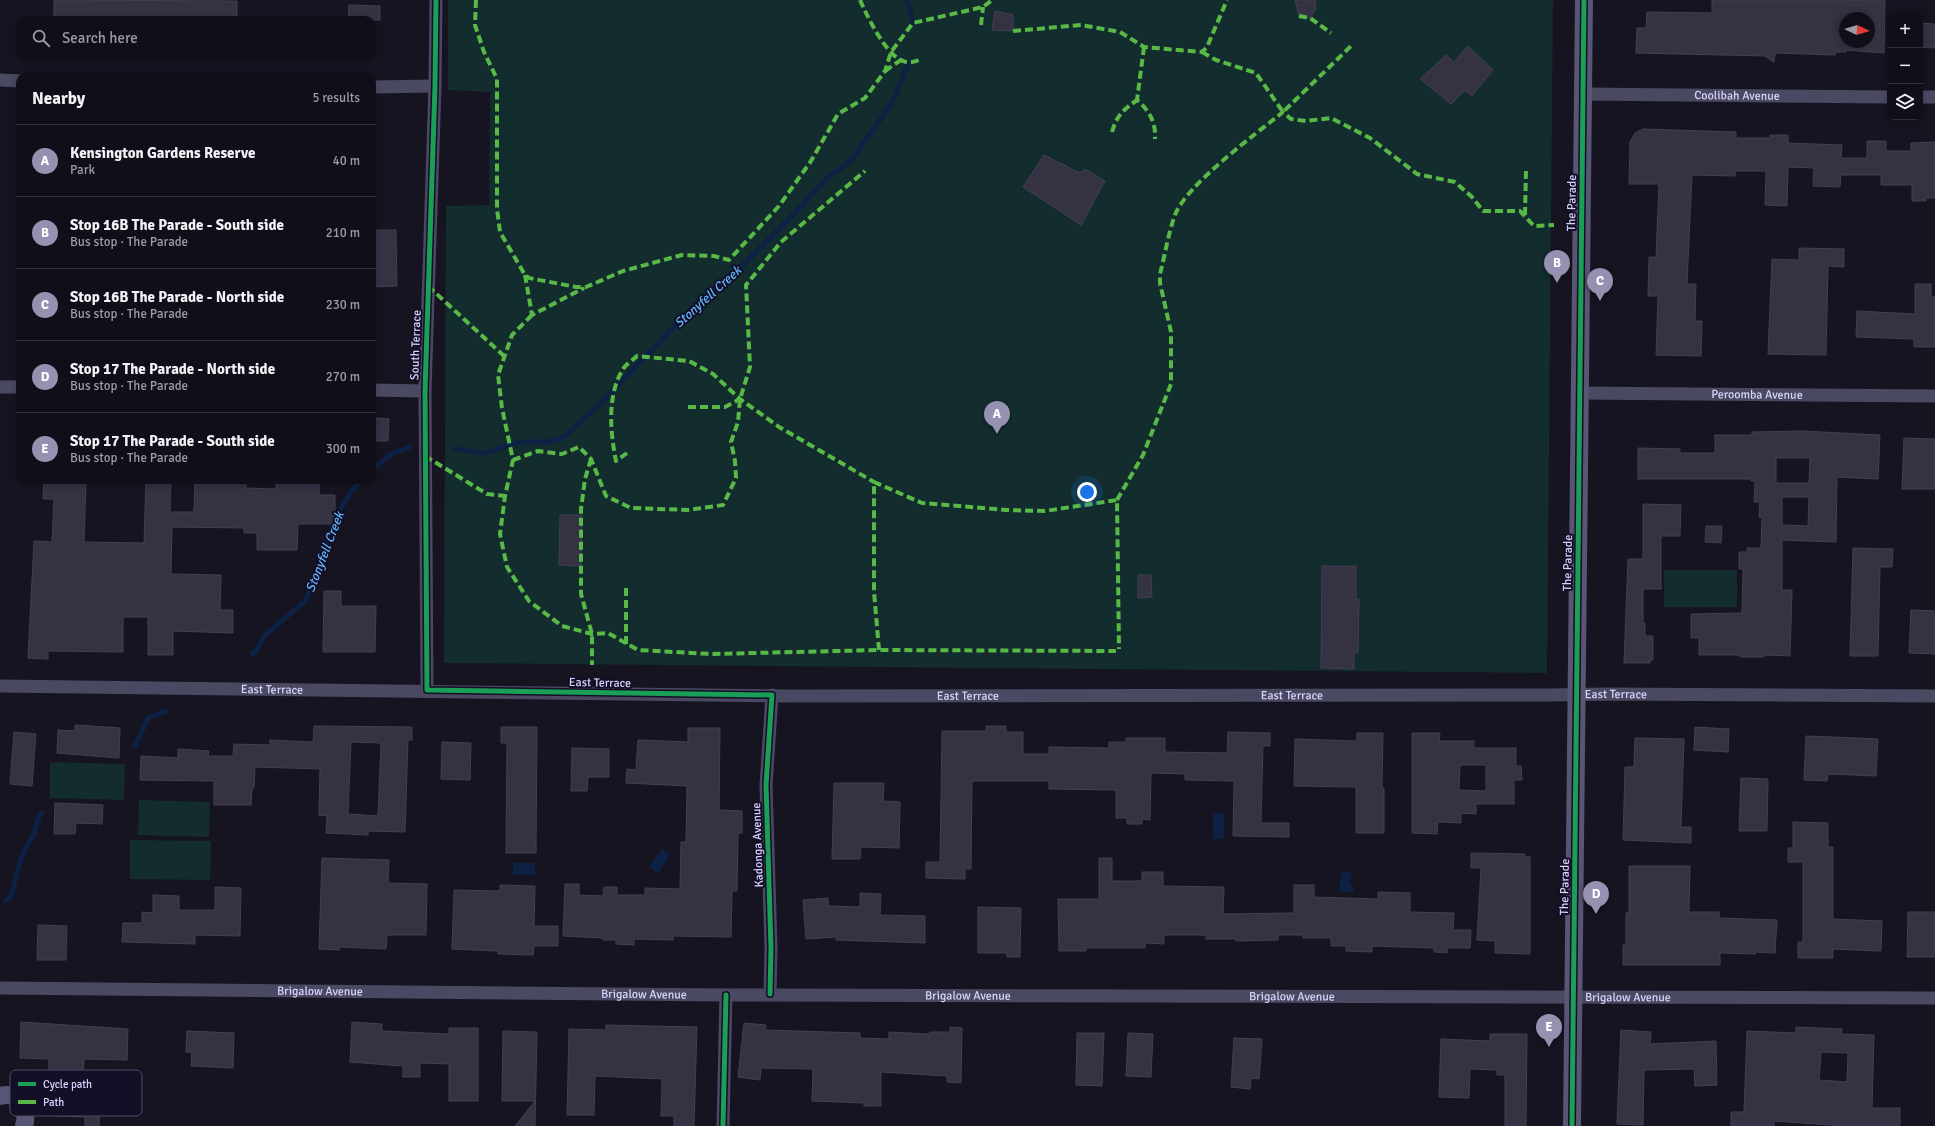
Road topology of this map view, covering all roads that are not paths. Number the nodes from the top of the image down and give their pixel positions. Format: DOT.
graph roads {
  1 [pos="436,0"];
  2 [pos="1584,0"];
  3 [pos="0,80"];
  4 [pos="16,81"];
  5 [pos="435,86"];
  6 [pos="376,87"];
  7 [pos="1584,94"];
  8 [pos="1887,97"];
  9 [pos="1923,97"];
  10 [pos="1935,98"];
  11 [pos="0,387"];
  12 [pos="16,387"];
  13 [pos="376,390"];
  14 [pos="425,392"];
  15 [pos="1580,393"];
  16 [pos="1935,396"];
  17 [pos="0,686"];
  18 [pos="427,690"];
  19 [pos="772,695"];
  20 [pos="1577,695"];
  21 [pos="1935,696"];
  22 [pos="0,988"];
  23 [pos="770,994"];
  24 [pos="726,995"];
  25 [pos="1573,997"];
  26 [pos="1935,998"];
  27 [pos="723,1126"];
  28 [pos="1572,1126"];
  1 -- 5 [label="street, South Terrace"];
  2 -- 7 [label="main road, The Parade"];
  3 -- 4 [label="street"];
  5 -- 6 [label="street"];
  5 -- 14 [label="street, South Terrace"];
  7 -- 8 [label="street, Coolibah Avenue"];
  7 -- 15 [label="main road, The Parade"];
  9 -- 10 [label="street"];
  11 -- 12 [label="street"];
  13 -- 14 [label="street"];
  14 -- 18 [label="street, South Terrace"];
  15 -- 16 [label="street, Peroomba Avenue"];
  15 -- 20 [label="main road, The Parade"];
  17 -- 18 [label="street, East Terrace"];
  18 -- 19 [label="street, East Terrace"];
  19 -- 20 [label="street, East Terrace"];
  19 -- 23 [label="street, Kadonga Avenue"];
  20 -- 21 [label="street, East Terrace"];
  20 -- 25 [label="main road, The Parade"];
  22 -- 24 [label="street, Brigalow Avenue"];
  23 -- 24 [label="street, Brigalow Avenue"];
  23 -- 25 [label="street, Brigalow Avenue"];
  24 -- 27 [label="street"];
  25 -- 26 [label="street, Brigalow Avenue"];
  25 -- 28 [label="main road, The Parade"];
}
